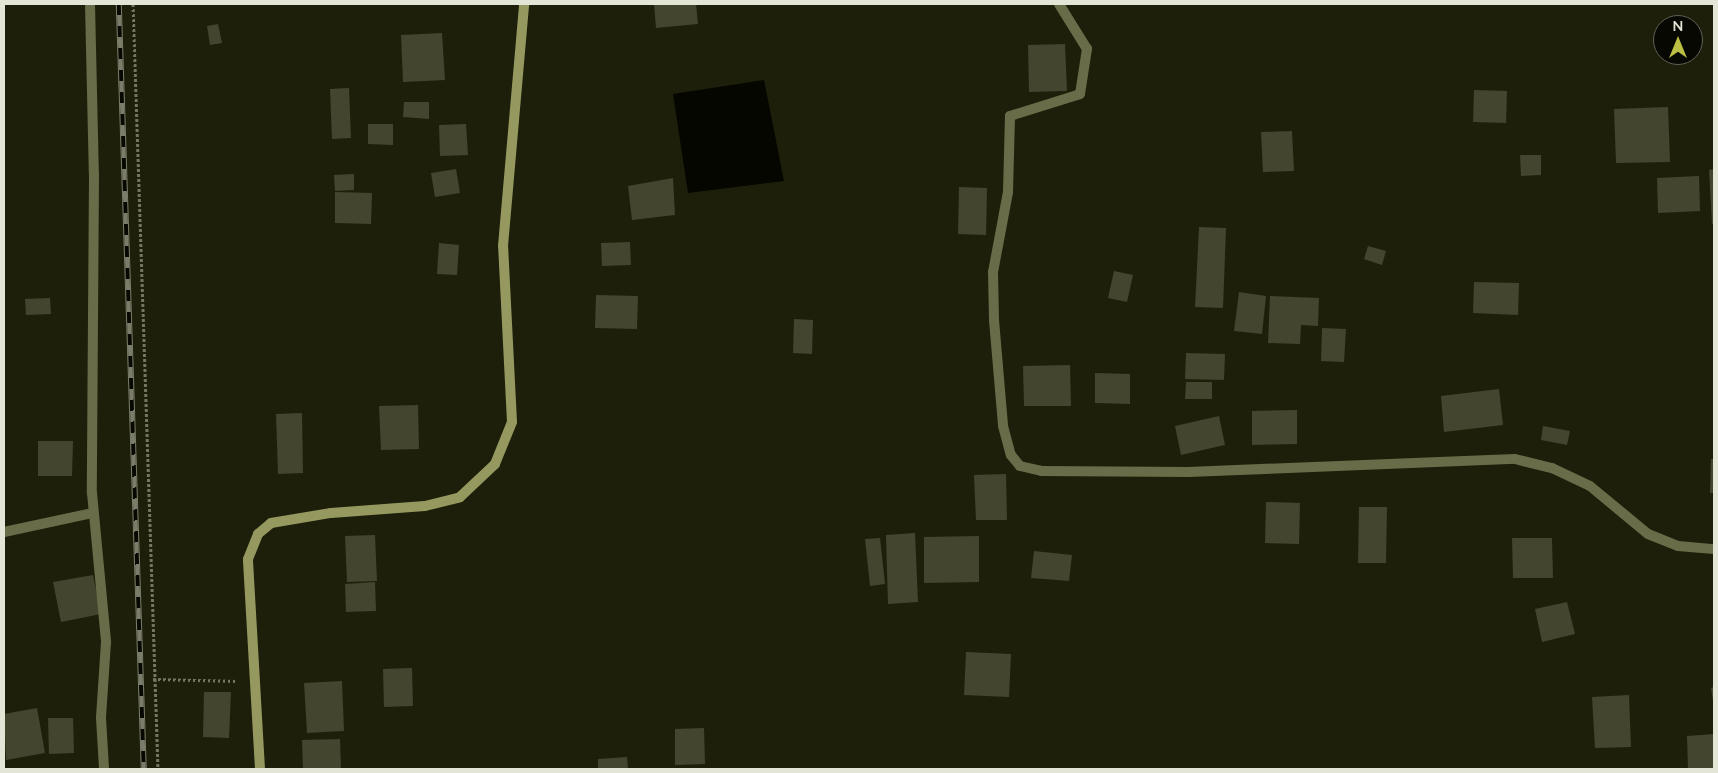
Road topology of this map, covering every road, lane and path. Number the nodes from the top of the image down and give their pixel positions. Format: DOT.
graph roads {
  1 [pos="90,4"];
  2 [pos="133,4"];
  3 [pos="524,4"];
  4 [pos="1059,4"];
  5 [pos="93,513"];
  6 [pos="4,532"];
  7 [pos="1714,549"];
  8 [pos="154,679"];
  9 [pos="254,681"];
  10 [pos="104,769"];
  11 [pos="158,769"];
  12 [pos="260,769"];
  1 -- 5 [label="street"];
  2 -- 8 [label="path"];
  3 -- 9 [label="street"];
  4 -- 7 [label="street"];
  5 -- 6 [label="street"];
  5 -- 10 [label="street"];
  8 -- 9 [label="path"];
  8 -- 11 [label="path"];
  9 -- 12 [label="street"];
}
